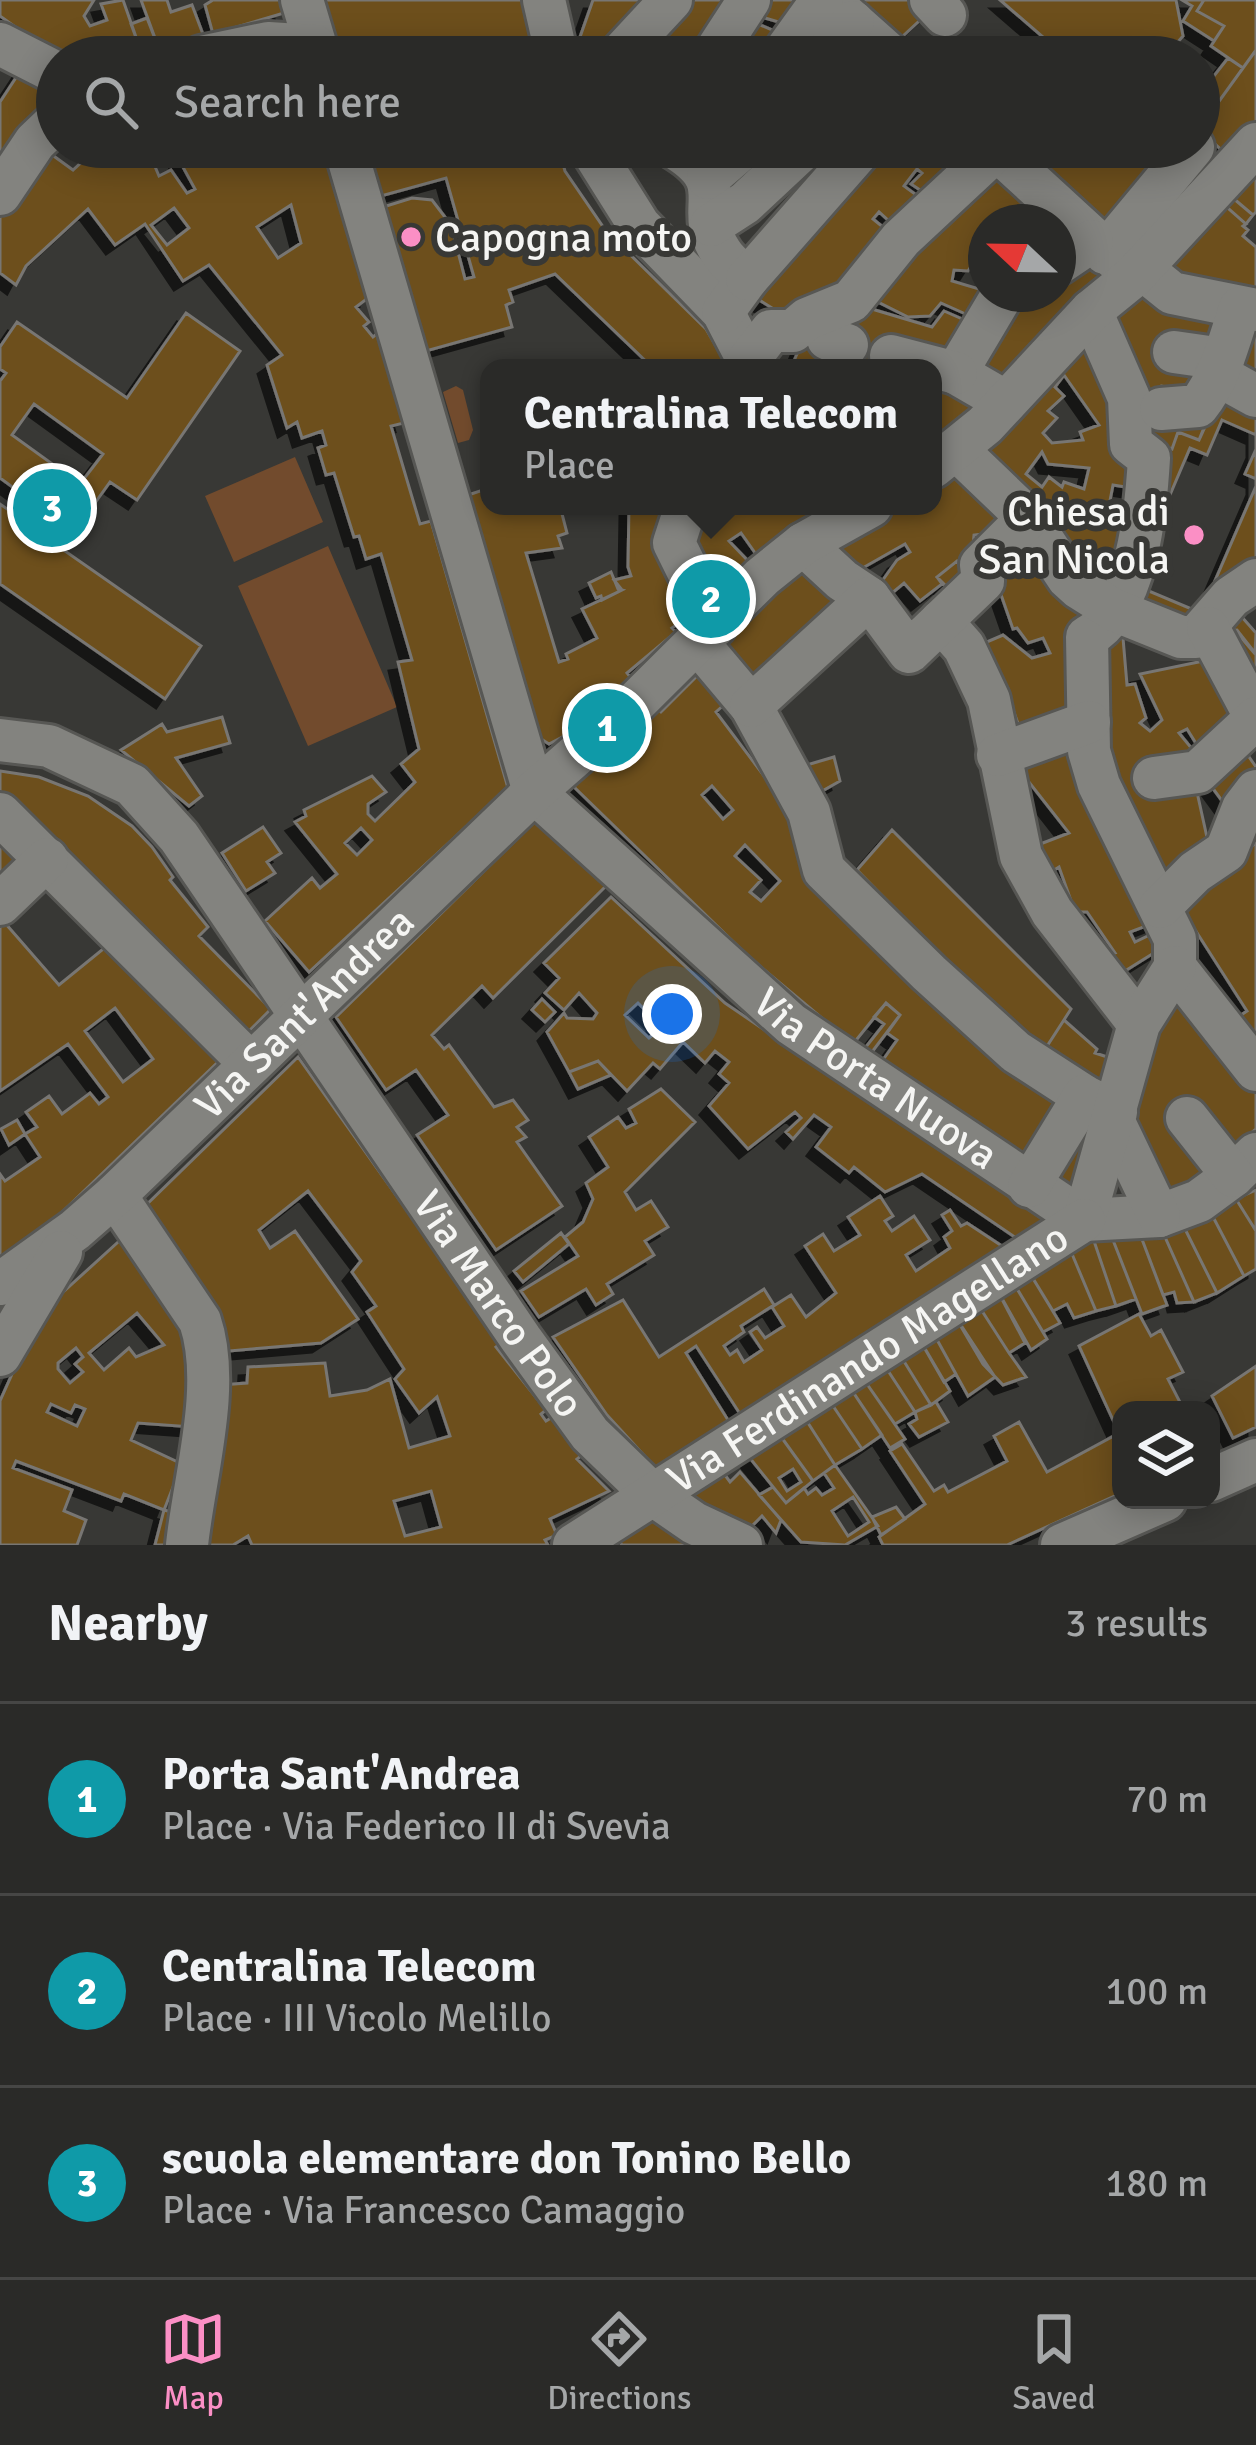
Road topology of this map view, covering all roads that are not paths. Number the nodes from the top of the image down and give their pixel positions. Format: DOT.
graph roads {
  1 [pos="302,0"];
  2 [pos="670,0"];
  3 [pos="746,7"];
  4 [pos="834,7"];
  5 [pos="312,36"];
  6 [pos="637,36"];
  7 [pos="726,36"];
  8 [pos="783,36"];
  9 [pos="812,36"];
  10 [pos="868,36"];
  11 [pos="4,56"];
  12 [pos="36,66"];
  13 [pos="36,141"];
  14 [pos="1244,158"];
  15 [pos="351,168"];
  16 [pos="603,168"];
  17 [pos="700,168"];
  18 [pos="782,168"];
  19 [pos="844,168"];
  20 [pos="970,168"];
  21 [pos="1015,168"];
  22 [pos="1178,168"];
  23 [pos="0,194"];
  24 [pos="711,225"];
  25 [pos="1106,261"];
  26 [pos="735,296"];
  27 [pos="1248,309"];
  28 [pos="1091,310"];
  29 [pos="992,312"];
  30 [pos="1174,352"];
  31 [pos="891,356"];
  32 [pos="749,359"];
  33 [pos="754,359"];
  34 [pos="902,359"];
  35 [pos="1220,366"];
  36 [pos="942,369"];
  37 [pos="956,373"];
  38 [pos="1256,395"];
  39 [pos="1006,402"];
  40 [pos="1143,408"];
  41 [pos="945,458"];
  42 [pos="683,515"];
  43 [pos="855,515"];
  44 [pos="1028,518"];
  45 [pos="803,544"];
  46 [pos="1256,580"];
  47 [pos="869,598"];
  48 [pos="1114,610"];
  49 [pos="941,621"];
  50 [pos="1208,628"];
  51 [pos="707,634"];
  52 [pos="751,706"];
  53 [pos="1089,722"];
  54 [pos="1251,733"];
  55 [pos="0,740"];
  56 [pos="998,755"];
  57 [pos="1198,772"];
  58 [pos="1154,778"];
  59 [pos="1256,790"];
  60 [pos="534,792"];
  61 [pos="0,814"];
  62 [pos="1226,851"];
  63 [pos="47,859"];
  64 [pos="0,904"];
  65 [pos="1160,907"];
  66 [pos="1175,967"];
  67 [pos="301,1017"];
  68 [pos="1139,1024"];
  69 [pos="1254,1063"];
  70 [pos="250,1064"];
  71 [pos="1094,1115"];
  72 [pos="1187,1118"];
  73 [pos="1245,1165"];
  74 [pos="1029,1186"];
  75 [pos="115,1195"];
  76 [pos="1159,1216"];
  77 [pos="1084,1220"];
  78 [pos="75,1230"];
  79 [pos="0,1284"];
  80 [pos="0,1355"];
  81 [pos="1256,1460"];
  82 [pos="1220,1476"];
  83 [pos="652,1494"];
  84 [pos="1144,1509"];
  85 [pos="584,1542"];
  86 [pos="187,1545"];
  87 [pos="741,1545"];
  88 [pos="1062,1545"];
  1 -- 5 [label="street"];
  2 -- 6 [label="street"];
  3 -- 7 [label="street"];
  3 -- 8 [label="street"];
  4 -- 9 [label="street"];
  4 -- 10 [label="street"];
  11 -- 12 [label="street"];
  13 -- 23 [label="street"];
  14 -- 25 [label="street"];
  15 -- 60 [label="street"];
  16 -- 26 [label="street"];
  17 -- 24 [label="street"];
  18 -- 24 [label="street"];
  19 -- 26 [label="street"];
  20 -- 33 [label="street"];
  21 -- 25 [label="street"];
  22 -- 25 [label="street"];
  24 -- 26 [label="street"];
  25 -- 27 [label="street"];
  25 -- 28 [label="street"];
  26 -- 32 [label="street"];
  27 -- 35 [label="street"];
  28 -- 39 [label="street"];
  28 -- 40 [label="street"];
  29 -- 37 [label="street"];
  30 -- 35 [label="street"];
  31 -- 34 [label="street"];
  35 -- 38 [label="street"];
  35 -- 40 [label="street"];
  36 -- 37 [label="street"];
  37 -- 39 [label="street"];
  39 -- 41 [label="street"];
  40 -- 48 [label="street"];
  41 -- 44 [label="street"];
  42 -- 51 [label="street"];
  43 -- 45 [label="street, Via Sant'Andrea"];
  44 -- 48 [label="street"];
  44 -- 49 [label="street"];
  45 -- 47 [label="street"];
  45 -- 51 [label="street, Via Sant'Andrea"];
  46 -- 50 [label="street"];
  47 -- 49 [label="street"];
  47 -- 52 [label="street"];
  48 -- 50 [label="street"];
  48 -- 53 [label="street"];
  49 -- 56 [label="street"];
  50 -- 54 [label="street"];
  51 -- 52 [label="street"];
  51 -- 60 [label="street, Via Sant'Andrea"];
  52 -- 71 [label="street"];
  53 -- 56 [label="street"];
  53 -- 65 [label="street"];
  54 -- 57 [label="street"];
  55 -- 67 [label="street, Via Marco Polo"];
  56 -- 68 [label="street"];
  57 -- 58 [label="street"];
  57 -- 62 [label="street"];
  59 -- 62 [label="street"];
  60 -- 67 [label="street, Via Sant'Andrea"];
  60 -- 74 [label="street, Via Porta Nuova"];
  61 -- 63 [label="street"];
  62 -- 65 [label="street"];
  63 -- 64 [label="street"];
  63 -- 70 [label="street"];
  65 -- 66 [label="street"];
  66 -- 68 [label="street"];
  66 -- 69 [label="street"];
  67 -- 70 [label="street, Via Sant'Andrea"];
  67 -- 83 [label="street, Via Marco Polo"];
  68 -- 71 [label="street"];
  70 -- 75 [label="street, Via Sant'Andrea"];
  71 -- 74 [label="street"];
  71 -- 76 [label="street"];
  71 -- 77 [label="street"];
  72 -- 73 [label="street"];
  73 -- 76 [label="street"];
  74 -- 77 [label="street, Via Porta Nuova"];
  75 -- 78 [label="street, Via Sant'Andrea"];
  75 -- 86 [label="street"];
  76 -- 77 [label="street"];
  77 -- 83 [label="street, Via Ferdinando Magellano"];
  78 -- 79 [label="street"];
  78 -- 80 [label="street"];
  81 -- 82 [label="street"];
  83 -- 85 [label="street, Via Ferdinando Magellano"];
  83 -- 87 [label="street, Via Marco Polo"];
  84 -- 88 [label="street"];
}
